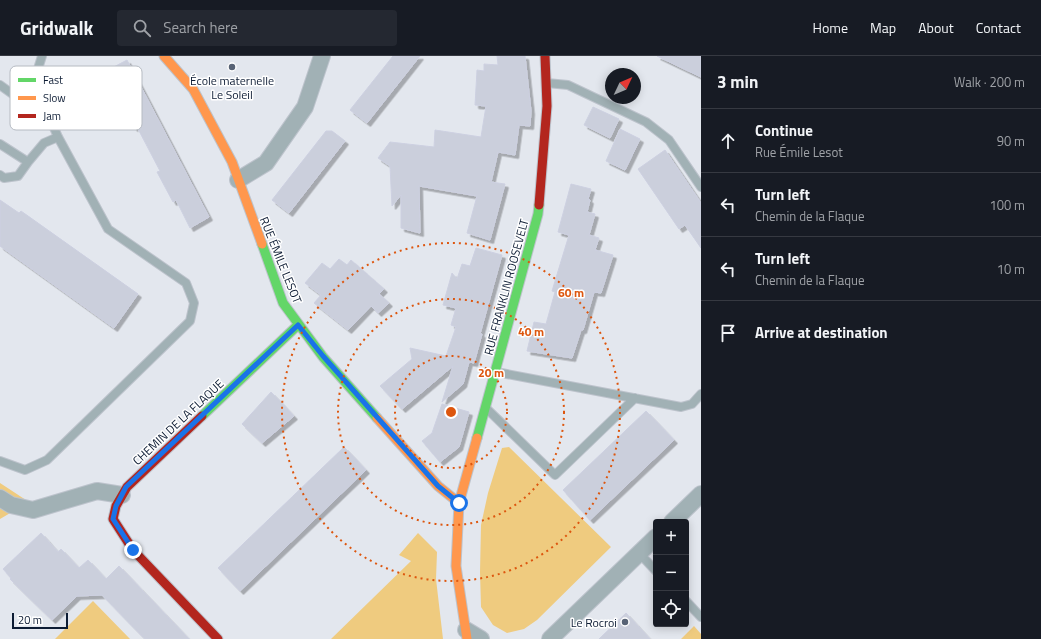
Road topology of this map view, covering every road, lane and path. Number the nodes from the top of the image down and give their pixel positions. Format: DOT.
graph roads {
  1 [pos="42,56"];
  2 [pos="164,56"];
  3 [pos="322,56"];
  4 [pos="545,56"];
  5 [pos="39,66"];
  6 [pos="547,83"];
  7 [pos="0,85"];
  8 [pos="10,92"];
  9 [pos="55,130"];
  10 [pos="58,137"];
  11 [pos="0,144"];
  12 [pos="28,162"];
  13 [pos="0,175"];
  14 [pos="238,180"];
  15 [pos="701,187"];
  16 [pos="298,325"];
  17 [pos="495,372"];
  18 [pos="701,394"];
  19 [pos="635,398"];
  20 [pos="485,407"];
  21 [pos="0,461"];
  22 [pos="701,494"];
  23 [pos="122,495"];
  24 [pos="0,498"];
  25 [pos="459,503"];
  26 [pos="675,519"];
  27 [pos="653,540"];
  28 [pos="639,553"];
  29 [pos="653,568"];
  30 [pos="689,604"];
  31 [pos="701,616"];
  32 [pos="466,635"];
  33 [pos="218,639"];
  34 [pos="481,639"];
  35 [pos="550,639"];
  1 -- 5 [label="lane"];
  2 -- 14 [label="street, RUE ÉMILE LESOT"];
  3 -- 14 [label="street"];
  4 -- 6 [label="street, RUE FRANKLIN ROOSEVELT"];
  6 -- 15 [label="lane"];
  6 -- 17 [label="street, RUE FRANKLIN ROOSEVELT"];
  7 -- 8 [label="lane"];
  9 -- 10 [label="lane"];
  10 -- 12 [label="lane"];
  10 -- 21 [label="lane"];
  11 -- 12 [label="lane"];
  12 -- 13 [label="lane"];
  14 -- 16 [label="street, RUE ÉMILE LESOT"];
  16 -- 23 [label="street, CHEMIN DE LA FLAQUE"];
  16 -- 25 [label="street, RUE ÉMILE LESOT"];
  17 -- 19 [label="lane"];
  17 -- 20 [label="street, RUE FRANKLIN ROOSEVELT"];
  18 -- 19 [label="lane"];
  19 -- 20 [label="lane"];
  20 -- 25 [label="street, RUE FRANKLIN ROOSEVELT"];
  22 -- 26 [label="street"];
  23 -- 24 [label="street"];
  23 -- 33 [label="street, CHEMIN DE LA FLAQUE"];
  25 -- 32 [label="street, RUE FRANKLIN ROOSEVELT"];
  27 -- 28 [label="street"];
  28 -- 29 [label="lane"];
  28 -- 35 [label="street"];
  30 -- 31 [label="lane"];
  32 -- 34 [label="street"];
}
